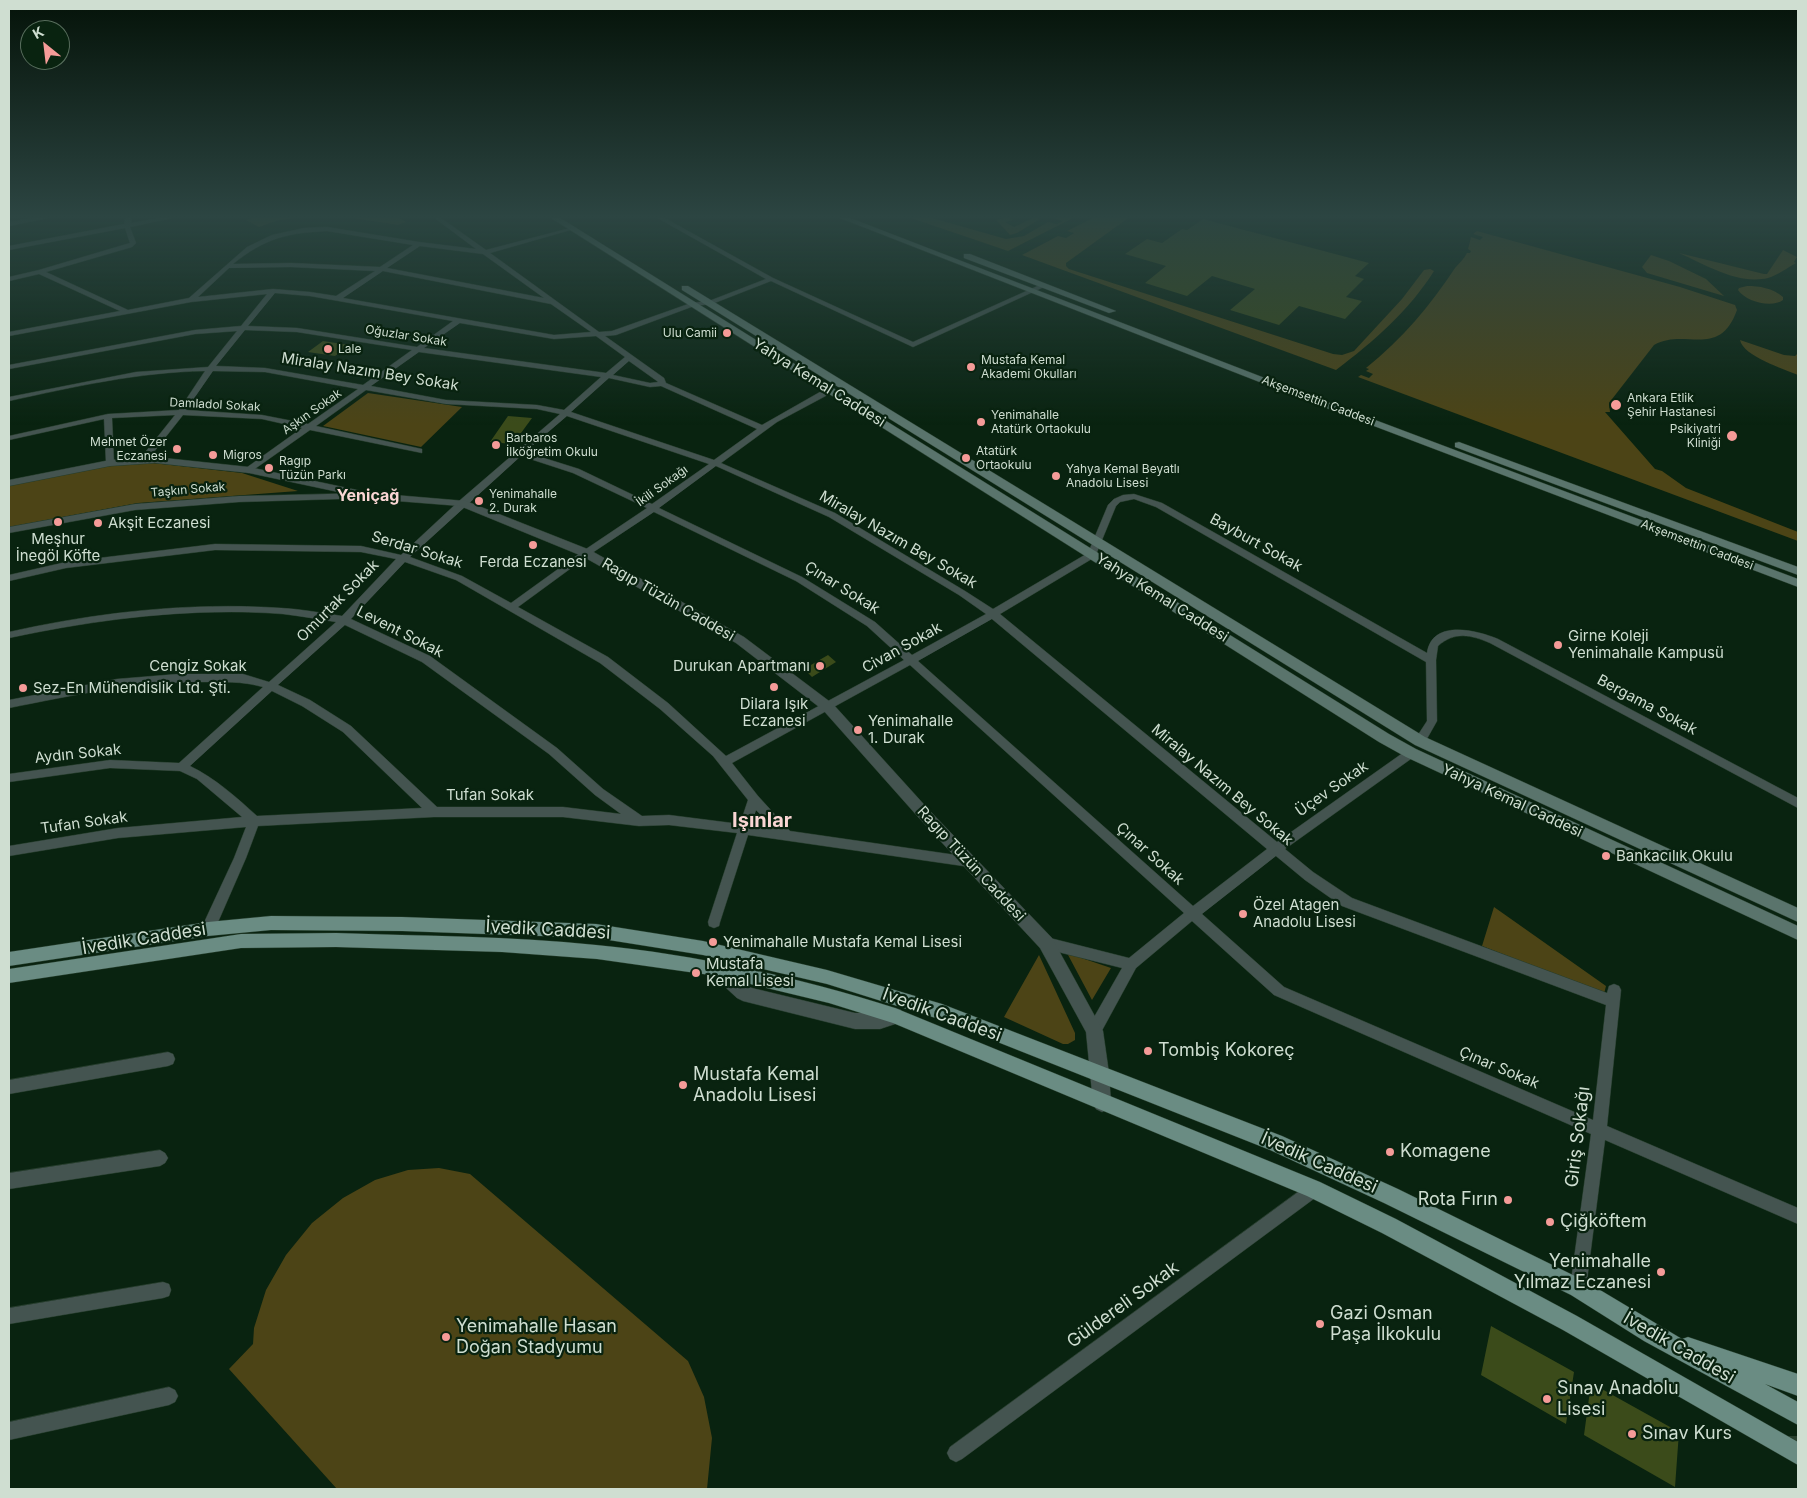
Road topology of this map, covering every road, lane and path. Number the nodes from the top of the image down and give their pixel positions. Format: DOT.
graph roads {
  1 [pos="70,286"];
  2 [pos="206,286"];
  3 [pos="356,286"];
  4 [pos="470,286"];
  5 [pos="532,286"];
  6 [pos="664,286"];
  7 [pos="682,286"];
  8 [pos="753,286"];
  9 [pos="786,286"];
  10 [pos="1018,286"];
  11 [pos="1042,286"];
  12 [pos="1046,286"];
  13 [pos="273,291"];
  14 [pos="1031,291"];
  15 [pos="338,298"];
  16 [pos="191,300"];
  17 [pos="554,302"];
  18 [pos="710,303"];
  19 [pos="693,304"];
  20 [pos="127,312"];
  21 [pos="1123,316"];
  22 [pos="459,320"];
  23 [pos="244,328"];
  24 [pos="10,331"];
  25 [pos="599,334"];
  26 [pos="1205,348"];
  27 [pos="418,350"];
  28 [pos="629,357"];
  29 [pos="9,367"];
  30 [pos="211,368"];
  31 [pos="608,376"];
  32 [pos="1281,377"];
  33 [pos="662,384"];
  34 [pos="366,388"];
  35 [pos="830,390"];
  36 [pos="1320,392"];
  37 [pos="9,399"];
  38 [pos="181,412"];
  39 [pos="564,412"];
  40 [pos="108,416"];
  41 [pos="309,428"];
  42 [pos="762,428"];
  43 [pos="9,438"];
  44 [pos="418,451"];
  45 [pos="519,453"];
  46 [pos="143,460"];
  47 [pos="110,462"];
  48 [pos="715,463"];
  49 [pos="249,470"];
  50 [pos="9,484"];
  51 [pos="370,496"];
  52 [pos="462,504"];
  53 [pos="653,508"];
  54 [pos="9,530"];
  55 [pos="1096,542"];
  56 [pos="586,553"];
  57 [pos="1092,555"];
  58 [pos="403,558"];
  59 [pos="1798,571"];
  60 [pos="9,578"];
  61 [pos="1798,583"];
  62 [pos="511,608"];
  63 [pos="993,614"];
  64 [pos="344,620"];
  65 [pos="9,635"];
  66 [pos="911,660"];
  67 [pos="1431,660"];
  68 [pos="271,686"];
  69 [pos="9,704"];
  70 [pos="828,707"];
  71 [pos="1415,747"];
  72 [pos="724,762"];
  73 [pos="181,767"];
  74 [pos="9,778"];
  75 [pos="754,799"];
  76 [pos="1798,803"];
  77 [pos="434,812"];
  78 [pos="639,820"];
  79 [pos="254,821"];
  80 [pos="744,829"];
  81 [pos="787,835"];
  82 [pos="1276,849"];
  83 [pos="9,851"];
  84 [pos="970,862"];
  85 [pos="1192,914"];
  86 [pos="1798,915"];
  87 [pos="714,922"];
  88 [pos="208,929"];
  89 [pos="1798,933"];
  90 [pos="1046,943"];
  91 [pos="9,959"];
  92 [pos="1131,964"];
  93 [pos="717,969"];
  94 [pos="9,976"];
  95 [pos="1613,996"];
  96 [pos="895,1016"];
  97 [pos="1094,1031"];
  98 [pos="168,1059"];
  99 [pos="1100,1073"];
  100 [pos="9,1087"];
  101 [pos="1102,1103"];
  102 [pos="1599,1130"];
  103 [pos="160,1158"];
  104 [pos="9,1181"];
  105 [pos="1314,1188"];
  106 [pos="1798,1216"];
  107 [pos="1578,1288"];
  108 [pos="163,1290"];
  109 [pos="9,1316"];
  110 [pos="1651,1334"];
  111 [pos="1798,1385"];
  112 [pos="169,1396"];
  113 [pos="1798,1414"];
  114 [pos="9,1431"];
  115 [pos="956,1453"];
  116 [pos="1798,1454"];
  1 -- 20 [label="street"];
  2 -- 16 [label="street"];
  3 -- 15 [label="street"];
  4 -- 17 [label="street"];
  5 -- 17 [label="street"];
  6 -- 19 [label="main road, Yahya Kemal Caddesi"];
  7 -- 18 [label="main road, Yahya Kemal Caddesi"];
  8 -- 18 [label="street"];
  9 -- 14 [label="street"];
  10 -- 14 [label="main road, Akşemsettin Caddesi"];
  11 -- 14 [label="street"];
  12 -- 21 [label="main road"];
  13 -- 15 [label="street"];
  13 -- 16 [label="street"];
  13 -- 23 [label="street"];
  14 -- 61 [label="main road, Akşemsettin Caddesi"];
  15 -- 22 [label="street"];
  16 -- 20 [label="street"];
  17 -- 25 [label="street"];
  18 -- 19 [label="street"];
  18 -- 55 [label="main road, Yahya Kemal Caddesi"];
  19 -- 25 [label="street"];
  19 -- 35 [label="main road, Yahya Kemal Caddesi"];
  20 -- 24 [label="street"];
  22 -- 25 [label="street"];
  22 -- 27 [label="street, Aşkın Sokak"];
  23 -- 27 [label="street, Oğuzlar Sokak"];
  23 -- 29 [label="street, Oğuzlar Sokak"];
  23 -- 30 [label="street"];
  25 -- 28 [label="street"];
  26 -- 32 [label="main road, Akşemsettin Caddesi"];
  27 -- 31 [label="street, Oğuzlar Sokak"];
  27 -- 34 [label="street, Aşkın Sokak"];
  28 -- 31 [label="street, Omurtak Sokak"];
  28 -- 33 [label="street"];
  30 -- 34 [label="street, Miralay Nazım Bey Sokak"];
  30 -- 37 [label="street, Miralay Nazım Bey Sokak"];
  30 -- 38 [label="street"];
  31 -- 33 [label="street, Oğuzlar Sokak"];
  31 -- 39 [label="street, Omurtak Sokak"];
  33 -- 42 [label="street, Oğuzlar Sokak"];
  34 -- 39 [label="street, Miralay Nazım Bey Sokak"];
  34 -- 41 [label="street, Aşkın Sokak"];
  35 -- 42 [label="street, İkili Sokağı"];
  35 -- 57 [label="main road, Yahya Kemal Caddesi"];
  36 -- 59 [label="main road, Akşemsettin Caddesi"];
  38 -- 40 [label="street, Damladol Sokak"];
  38 -- 41 [label="street, Damladol Sokak"];
  38 -- 46 [label="street"];
  39 -- 45 [label="street, Omurtak Sokak"];
  39 -- 48 [label="street, Miralay Nazım Bey Sokak"];
  40 -- 43 [label="street, Damladol Sokak"];
  40 -- 47 [label="street"];
  41 -- 44 [label="street, Damladol Sokak"];
  41 -- 49 [label="street, Aşkın Sokak"];
  42 -- 48 [label="street, İkili Sokağı"];
  45 -- 52 [label="street, Omurtak Sokak"];
  45 -- 53 [label="street, Çınar Sokak"];
  46 -- 47 [label="street, Ragıp Tüzün Caddesi"];
  46 -- 49 [label="street, Ragıp Tüzün Caddesi"];
  47 -- 50 [label="street, Ragıp Tüzün Caddesi"];
  48 -- 53 [label="street, İkili Sokağı"];
  48 -- 63 [label="street, Miralay Nazım Bey Sokak"];
  49 -- 51 [label="street, Ragıp Tüzün Caddesi"];
  51 -- 52 [label="street, Ragıp Tüzün Caddesi"];
  51 -- 54 [label="street, Taşkın Sokak"];
  52 -- 56 [label="street, Ragıp Tüzün Caddesi"];
  52 -- 58 [label="street, Omurtak Sokak"];
  53 -- 56 [label="street, İkili Sokağı"];
  53 -- 66 [label="street, Çınar Sokak"];
  55 -- 57 [label="street, Bayburt Sokak"];
  55 -- 67 [label="street, Bayburt Sokak"];
  55 -- 71 [label="main road, Yahya Kemal Caddesi"];
  56 -- 62 [label="street, İkili Sokağı"];
  56 -- 70 [label="street, Ragıp Tüzün Caddesi"];
  57 -- 63 [label="street, Civan Sokak"];
  57 -- 71 [label="main road, Yahya Kemal Caddesi"];
  58 -- 60 [label="street, Serdar Sokak"];
  58 -- 62 [label="street, Serdar Sokak"];
  58 -- 64 [label="street, Omurtak Sokak"];
  62 -- 72 [label="street, Serdar Sokak"];
  63 -- 66 [label="street, Civan Sokak"];
  63 -- 82 [label="street, Miralay Nazım Bey Sokak"];
  64 -- 65 [label="street, Levent Sokak"];
  64 -- 68 [label="street, Omurtak Sokak"];
  64 -- 78 [label="street, Levent Sokak"];
  66 -- 70 [label="street, Civan Sokak"];
  66 -- 85 [label="street, Çınar Sokak"];
  67 -- 71 [label="street, Bergama Sokak"];
  67 -- 76 [label="street, Bergama Sokak"];
  68 -- 69 [label="street, Cengiz Sokak"];
  68 -- 73 [label="street, Omurtak Sokak"];
  68 -- 77 [label="street, Cengiz Sokak"];
  70 -- 72 [label="street, Civan Sokak"];
  70 -- 84 [label="street, Ragıp Tüzün Caddesi"];
  71 -- 82 [label="street, Üçev Sokak"];
  71 -- 86 [label="main road, Yahya Kemal Caddesi"];
  71 -- 89 [label="main road, Yahya Kemal Caddesi"];
  72 -- 75 [label="street, Serdar Sokak"];
  73 -- 74 [label="street, Aydın Sokak"];
  73 -- 79 [label="street, Aydın Sokak"];
  75 -- 80 [label="street"];
  75 -- 81 [label="street, Serdar Sokak"];
  77 -- 78 [label="street, Tufan Sokak"];
  77 -- 79 [label="street, Tufan Sokak"];
  78 -- 80 [label="street, Tufan Sokak"];
  79 -- 83 [label="street, Tufan Sokak"];
  79 -- 88 [label="street"];
  80 -- 81 [label="street, Tufan Sokak"];
  80 -- 87 [label="street"];
  81 -- 84 [label="street, Tufan Sokak"];
  82 -- 85 [label="street, Üçev Sokak"];
  82 -- 95 [label="street, Miralay Nazım Bey Sokak"];
  84 -- 90 [label="street, Ragıp Tüzün Caddesi"];
  85 -- 92 [label="street, Üçev Sokak"];
  85 -- 102 [label="street, Çınar Sokak"];
  88 -- 91 [label="main road, İvedik Caddesi"];
  88 -- 99 [label="main road, İvedik Caddesi"];
  90 -- 92 [label="street"];
  90 -- 97 [label="street, Ragıp Tüzün Caddesi"];
  92 -- 97 [label="street, Üçev Sokak"];
  93 -- 94 [label="main road, İvedik Caddesi"];
  93 -- 96 [label="street, İvedik Caddesi"];
  95 -- 102 [label="street, Giriş Sokağı"];
  96 -- 101 [label="main road, İvedik Caddesi"];
  97 -- 99 [label="street, Ragıp Tüzün Caddesi"];
  98 -- 100 [label="street"];
  99 -- 101 [label="street, Ragıp Tüzün Caddesi"];
  99 -- 107 [label="main road, İvedik Caddesi"];
  101 -- 105 [label="main road, İvedik Caddesi"];
  102 -- 106 [label="street, Çınar Sokak"];
  102 -- 107 [label="street, Giriş Sokağı"];
  103 -- 104 [label="street"];
  105 -- 115 [label="street, Güldereli Sokak"];
  105 -- 116 [label="main road, İvedik Caddesi"];
  107 -- 110 [label="main road, İvedik Caddesi"];
  108 -- 109 [label="street"];
  110 -- 111 [label="main road"];
  110 -- 113 [label="main road, İvedik Caddesi"];
  112 -- 114 [label="street"];
}
